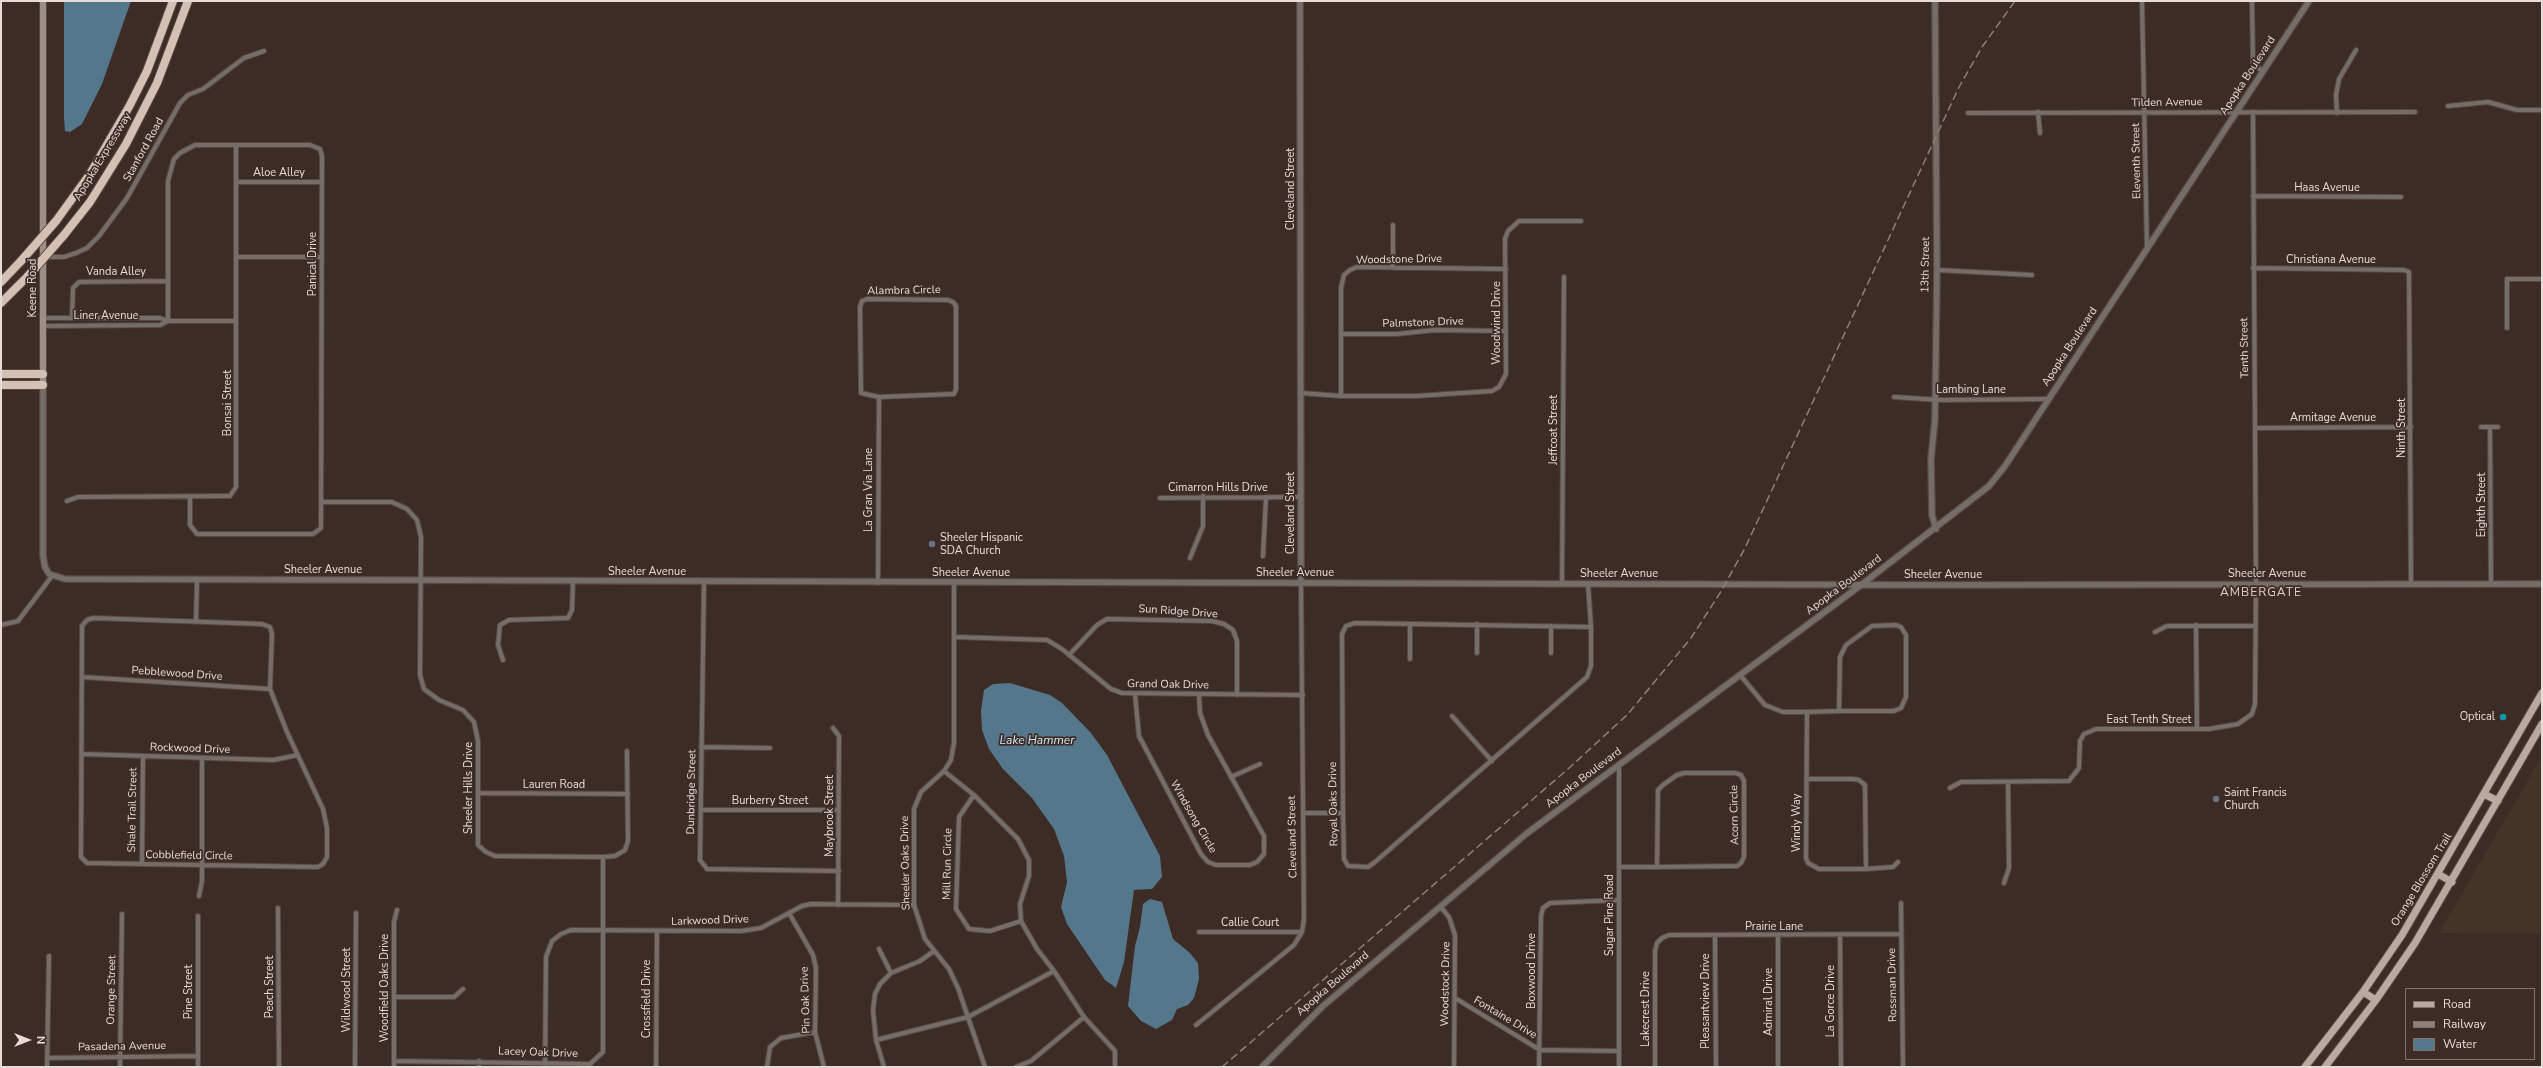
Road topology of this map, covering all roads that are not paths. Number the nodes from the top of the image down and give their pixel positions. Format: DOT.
graph roads {
  1 [pos="43,1"];
  2 [pos="173,1"];
  3 [pos="188,1"];
  4 [pos="1300,1"];
  5 [pos="1935,1"];
  6 [pos="2142,1"];
  7 [pos="2252,1"];
  8 [pos="2309,1"];
  9 [pos="2356,50"];
  10 [pos="264,51"];
  11 [pos="2263,72"];
  12 [pos="2448,106"];
  13 [pos="2542,110"];
  14 [pos="2237,111"];
  15 [pos="2038,112"];
  16 [pos="2145,112"];
  17 [pos="2253,112"];
  18 [pos="2415,112"];
  19 [pos="1968,113"];
  20 [pos="2338,113"];
  21 [pos="2040,133"];
  22 [pos="236,145"];
  23 [pos="236,182"];
  24 [pos="322,182"];
  25 [pos="2253,196"];
  26 [pos="2401,197"];
  27 [pos="1581,221"];
  28 [pos="1393,225"];
  29 [pos="2147,249"];
  30 [pos="236,256"];
  31 [pos="43,257"];
  32 [pos="322,257"];
  33 [pos="1393,268"];
  34 [pos="2253,268"];
  35 [pos="1506,269"];
  36 [pos="1937,270"];
  37 [pos="2409,272"];
  38 [pos="2032,275"];
  39 [pos="1564,277"];
  40 [pos="2542,279"];
  41 [pos="168,281"];
  42 [pos="1,282"];
  43 [pos="1,303"];
  44 [pos="43,318"];
  45 [pos="72,318"];
  46 [pos="168,321"];
  47 [pos="236,321"];
  48 [pos="43,326"];
  49 [pos="2507,328"];
  50 [pos="1506,331"];
  51 [pos="1341,334"];
  52 [pos="1,374"];
  53 [pos="43,374"];
  54 [pos="1,385"];
  55 [pos="43,385"];
  56 [pos="1301,393"];
  57 [pos="878,396"];
  58 [pos="1341,396"];
  59 [pos="1894,397"];
  60 [pos="2048,399"];
  61 [pos="1935,400"];
  62 [pos="2411,427"];
  63 [pos="2481,427"];
  64 [pos="2490,427"];
  65 [pos="2498,427"];
  66 [pos="2255,428"];
  67 [pos="190,496"];
  68 [pos="1203,496"];
  69 [pos="1266,497"];
  70 [pos="1301,497"];
  71 [pos="1160,498"];
  72 [pos="67,501"];
  73 [pos="322,502"];
  74 [pos="1936,529"];
  75 [pos="1263,556"];
  76 [pos="1190,558"];
  77 [pos="51,575"];
  78 [pos="197,580"];
  79 [pos="421,581"];
  80 [pos="573,582"];
  81 [pos="704,582"];
  82 [pos="1301,582"];
  83 [pos="878,583"];
  84 [pos="954,583"];
  85 [pos="2491,583"];
  86 [pos="1562,584"];
  87 [pos="1588,584"];
  88 [pos="2256,584"];
  89 [pos="2411,584"];
  90 [pos="2542,584"];
  91 [pos="1861,585"];
  92 [pos="196,622"];
  93 [pos="1410,624"];
  94 [pos="1478,624"];
  95 [pos="1,625"];
  96 [pos="1551,626"];
  97 [pos="2196,626"];
  98 [pos="2256,626"];
  99 [pos="1590,627"];
  100 [pos="2155,632"];
  101 [pos="955,638"];
  102 [pos="1477,653"];
  103 [pos="1551,653"];
  104 [pos="1069,655"];
  105 [pos="1410,658"];
  106 [pos="503,660"];
  107 [pos="1740,675"];
  108 [pos="82,677"];
  109 [pos="270,689"];
  110 [pos="1135,694"];
  111 [pos="2542,694"];
  112 [pos="1199,695"];
  113 [pos="1237,695"];
  114 [pos="1302,695"];
  115 [pos="1839,711"];
  116 [pos="1807,712"];
  117 [pos="1452,716"];
  118 [pos="2542,724"];
  119 [pos="833,728"];
  120 [pos="2196,729"];
  121 [pos="701,748"];
  122 [pos="770,748"];
  123 [pos="627,751"];
  124 [pos="82,754"];
  125 [pos="298,755"];
  126 [pos="143,756"];
  127 [pos="202,758"];
  128 [pos="1492,761"];
  129 [pos="1260,764"];
  130 [pos="1620,764"];
  131 [pos="944,771"];
  132 [pos="1231,777"];
  133 [pos="1807,779"];
  134 [pos="2008,782"];
  135 [pos="1950,788"];
  136 [pos="479,793"];
  137 [pos="628,794"];
  138 [pos="2484,794"];
  139 [pos="974,795"];
  140 [pos="2498,801"];
  141 [pos="701,810"];
  142 [pos="838,810"];
  143 [pos="1303,813"];
  144 [pos="1343,813"];
  145 [pos="603,857"];
  146 [pos="1898,862"];
  147 [pos="142,864"];
  148 [pos="202,865"];
  149 [pos="1619,867"];
  150 [pos="1657,867"];
  151 [pos="1866,869"];
  152 [pos="839,871"];
  153 [pos="2438,874"];
  154 [pos="2452,882"];
  155 [pos="2004,883"];
  156 [pos="199,896"];
  157 [pos="1619,900"];
  158 [pos="1902,903"];
  159 [pos="838,904"];
  160 [pos="914,905"];
  161 [pos="1440,906"];
  162 [pos="278,908"];
  163 [pos="397,910"];
  164 [pos="356,913"];
  165 [pos="788,913"];
  166 [pos="122,914"];
  167 [pos="198,916"];
  168 [pos="1021,920"];
  169 [pos="602,930"];
  170 [pos="657,931"];
  171 [pos="1199,932"];
  172 [pos="1302,932"];
  173 [pos="1901,934"];
  174 [pos="1715,936"];
  175 [pos="1778,936"];
  176 [pos="1840,936"];
  177 [pos="879,949"];
  178 [pos="934,951"];
  179 [pos="1655,951"];
  180 [pos="49,956"];
  181 [pos="1054,970"];
  182 [pos="891,973"];
  183 [pos="463,989"];
  184 [pos="2364,992"];
  185 [pos="394,997"];
  186 [pos="1455,998"];
  187 [pos="2376,1000"];
  188 [pos="1084,1017"];
  189 [pos="968,1018"];
  190 [pos="1196,1025"];
  191 [pos="815,1032"];
  192 [pos="876,1040"];
  193 [pos="1540,1050"];
  194 [pos="1619,1051"];
  195 [pos="120,1056"];
  196 [pos="198,1056"];
  197 [pos="47,1058"];
  198 [pos="394,1061"];
  199 [pos="479,1061"];
  200 [pos="545,1065"];
  201 [pos="47,1067"];
  202 [pos="120,1067"];
  203 [pos="198,1067"];
  204 [pos="279,1067"];
  205 [pos="355,1067"];
  206 [pos="394,1067"];
  207 [pos="479,1067"];
  208 [pos="656,1067"];
  209 [pos="767,1067"];
  210 [pos="824,1067"];
  211 [pos="884,1067"];
  212 [pos="985,1067"];
  213 [pos="1016,1067"];
  214 [pos="1116,1067"];
  215 [pos="1262,1067"];
  216 [pos="1454,1067"];
  217 [pos="1539,1067"];
  218 [pos="1619,1067"];
  219 [pos="1655,1067"];
  220 [pos="1716,1067"];
  221 [pos="1778,1067"];
  222 [pos="1841,1067"];
  223 [pos="1903,1067"];
  224 [pos="2305,1067"];
  225 [pos="2325,1067"];
  1 -- 31 [label="main road, Keene Road"];
  2 -- 42 [label="highway, Apopka Expressway, bridge"];
  3 -- 43 [label="highway, Apopka Expressway, bridge"];
  4 -- 56 [label="street, Cleveland Street"];
  5 -- 36 [label="street, 13th Street"];
  6 -- 16 [label="street, Eleventh Street"];
  7 -- 11 [label="street"];
  8 -- 11 [label="street, Apopka Boulevard"];
  9 -- 20 [label="street"];
  10 -- 31 [label="street, Stanford Road"];
  11 -- 14 [label="street, Apopka Boulevard"];
  12 -- 13 [label="street"];
  14 -- 16 [label="street, Tilden Avenue"];
  14 -- 17 [label="street, Tilden Avenue"];
  14 -- 29 [label="street, Apopka Boulevard"];
  15 -- 16 [label="street, Tilden Avenue"];
  15 -- 19 [label="street, Tilden Avenue"];
  15 -- 21 [label="street"];
  16 -- 29 [label="street, Eleventh Street"];
  17 -- 20 [label="street, Tilden Avenue"];
  17 -- 25 [label="street, Tenth Street"];
  18 -- 20 [label="street, Tilden Avenue"];
  22 -- 23 [label="street, Bonsai Street"];
  22 -- 24 [label="street, Panical Drive"];
  22 -- 41 [label="street, Panical Drive"];
  23 -- 24 [label="street, Aloe Alley"];
  23 -- 30 [label="street, Bonsai Street"];
  24 -- 32 [label="street, Panical Drive"];
  25 -- 26 [label="street, Haas Avenue"];
  25 -- 34 [label="street, Tenth Street"];
  27 -- 35 [label="street, Woodwind Drive"];
  28 -- 33 [label="street"];
  29 -- 60 [label="street, Apopka Boulevard"];
  30 -- 32 [label="street"];
  30 -- 47 [label="street, Bonsai Street"];
  31 -- 44 [label="main road, Keene Road"];
  32 -- 73 [label="street, Panical Drive"];
  33 -- 35 [label="street, Woodstone Drive"];
  33 -- 51 [label="street, Woodstone Drive"];
  34 -- 37 [label="street, Christiana Avenue"];
  34 -- 66 [label="street, Tenth Street"];
  35 -- 50 [label="street, Woodwind Drive"];
  36 -- 38 [label="street"];
  36 -- 61 [label="street, 13th Street"];
  37 -- 62 [label="street, Ninth Street"];
  39 -- 86 [label="street, Jeffcoat Street"];
  40 -- 49 [label="street"];
  41 -- 45 [label="street, Vanda Alley"];
  41 -- 46 [label="street, Panical Drive"];
  44 -- 45 [label="street, Liner Avenue"];
  44 -- 48 [label="main road, Keene Road"];
  45 -- 46 [label="street, Liner Avenue"];
  46 -- 47 [label="street, Liner Avenue"];
  46 -- 48 [label="street, Liner Avenue"];
  47 -- 67 [label="street, Bonsai Street"];
  48 -- 53 [label="main road, Keene Road"];
  50 -- 51 [label="street, Palmstone Drive"];
  50 -- 58 [label="street, Woodwind Drive"];
  51 -- 58 [label="street, Woodstone Drive"];
  52 -- 53 [label="highway"];
  53 -- 55 [label="main road, Keene Road"];
  54 -- 55 [label="highway"];
  55 -- 77 [label="street, Keene Road"];
  56 -- 58 [label="street, Woodwind Drive"];
  56 -- 70 [label="street, Cleveland Street"];
  57 -- 57 [label="street, Alambra Circle"];
  57 -- 83 [label="street, La Gran Via Lane"];
  59 -- 61 [label="street, Lambing Lane"];
  60 -- 61 [label="street, Lambing Lane"];
  60 -- 74 [label="street, Apopka Boulevard"];
  61 -- 74 [label="street, 13th Street"];
  62 -- 66 [label="street, Armitage Avenue"];
  62 -- 89 [label="street, Ninth Street"];
  63 -- 64 [label="street"];
  64 -- 65 [label="street"];
  64 -- 85 [label="street, Eighth Street"];
  66 -- 88 [label="street, Tenth Street"];
  67 -- 72 [label="street, Bonsai Street"];
  67 -- 73 [label="street, Panical Drive"];
  68 -- 69 [label="street, Cimarron Hills Drive"];
  68 -- 71 [label="street, Cimarron Hills Drive"];
  68 -- 76 [label="street"];
  69 -- 70 [label="street, Cimarron Hills Drive"];
  69 -- 75 [label="street"];
  70 -- 82 [label="street, Cleveland Street"];
  73 -- 79 [label="street, Sheeler Hills Drive"];
  74 -- 91 [label="street, Apopka Boulevard"];
  77 -- 78 [label="street, Sheeler Avenue"];
  77 -- 95 [label="street"];
  78 -- 79 [label="street, Sheeler Avenue"];
  78 -- 92 [label="street"];
  79 -- 80 [label="street, Sheeler Avenue"];
  79 -- 136 [label="street, Sheeler Hills Drive"];
  80 -- 81 [label="street, Sheeler Avenue"];
  80 -- 106 [label="street"];
  81 -- 83 [label="street, Sheeler Avenue"];
  81 -- 121 [label="street, Dunbridge Street"];
  82 -- 84 [label="street, Sheeler Avenue"];
  82 -- 86 [label="street, Sheeler Avenue"];
  82 -- 114 [label="street, Cleveland Street"];
  83 -- 84 [label="street, Sheeler Avenue"];
  84 -- 101 [label="street, Sheeler Oaks Drive"];
  85 -- 89 [label="street, Sheeler Avenue"];
  85 -- 90 [label="street, Sheeler Avenue"];
  86 -- 87 [label="street, Sheeler Avenue"];
  87 -- 91 [label="street, Sheeler Avenue"];
  87 -- 99 [label="street, Royal Oaks Drive"];
  88 -- 89 [label="street, Sheeler Avenue"];
  88 -- 91 [label="street, Sheeler Avenue"];
  88 -- 98 [label="street, East Tenth Street"];
  91 -- 107 [label="street, Apopka Boulevard"];
  92 -- 108 [label="street, Cobblefield Circle"];
  92 -- 109 [label="street, Cobblefield Circle"];
  93 -- 94 [label="street, Royal Oaks Drive"];
  93 -- 105 [label="street"];
  93 -- 144 [label="street, Royal Oaks Drive"];
  94 -- 96 [label="street, Royal Oaks Drive"];
  94 -- 102 [label="street"];
  96 -- 99 [label="street, Royal Oaks Drive"];
  96 -- 103 [label="street"];
  97 -- 98 [label="street"];
  97 -- 100 [label="street"];
  97 -- 120 [label="street"];
  98 -- 120 [label="street, East Tenth Street"];
  99 -- 128 [label="street, Royal Oaks Drive"];
  101 -- 104 [label="street, Grand Oak Drive"];
  101 -- 131 [label="street, Sheeler Oaks Drive"];
  104 -- 110 [label="street, Grand Oak Drive"];
  104 -- 113 [label="street, Sun Ridge Drive"];
  107 -- 116 [label="street"];
  107 -- 130 [label="street, Apopka Boulevard"];
  108 -- 109 [label="street, Pebblewood Drive"];
  108 -- 124 [label="street, Cobblefield Circle"];
  109 -- 125 [label="street, Cobblefield Circle"];
  110 -- 112 [label="street, Grand Oak Drive"];
  110 -- 132 [label="street, Windsong Circle"];
  111 -- 138 [label="main road, Orange Blossom Trail"];
  112 -- 113 [label="street, Grand Oak Drive"];
  112 -- 132 [label="street, Windsong Circle"];
  113 -- 114 [label="street, Grand Oak Drive"];
  114 -- 143 [label="street, Cleveland Street"];
  115 -- 115 [label="street"];
  115 -- 116 [label="street"];
  116 -- 133 [label="street, Windy Way"];
  117 -- 128 [label="street"];
  118 -- 140 [label="main road"];
  119 -- 142 [label="street, Maybrook Street"];
  120 -- 134 [label="street, East Tenth Street"];
  121 -- 122 [label="street"];
  121 -- 141 [label="street, Dunbridge Street"];
  123 -- 137 [label="street, Sheeler Hills Drive"];
  124 -- 126 [label="street, Rockwood Drive"];
  124 -- 147 [label="street, Cobblefield Circle"];
  125 -- 127 [label="street, Rockwood Drive"];
  125 -- 148 [label="street, Cobblefield Circle"];
  126 -- 127 [label="street, Rockwood Drive"];
  126 -- 147 [label="street, Shale Trail Street"];
  127 -- 148 [label="street"];
  128 -- 144 [label="street, Royal Oaks Drive"];
  129 -- 132 [label="street"];
  130 -- 149 [label="street, Sugar Pine Road"];
  130 -- 161 [label="street, Apopka Boulevard"];
  131 -- 139 [label="street"];
  131 -- 160 [label="street, Sheeler Oaks Drive"];
  133 -- 151 [label="street, Windy Way"];
  133 -- 151 [label="street"];
  134 -- 135 [label="street, East Tenth Street"];
  134 -- 155 [label="street"];
  136 -- 137 [label="street, Lauren Road"];
  136 -- 145 [label="street, Sheeler Hills Drive"];
  137 -- 145 [label="street, Sheeler Hills Drive"];
  138 -- 140 [label="main road"];
  138 -- 153 [label="main road, Orange Blossom Trail"];
  139 -- 168 [label="street"];
  139 -- 168 [label="street, Mill Run Circle"];
  140 -- 154 [label="main road"];
  141 -- 142 [label="street, Burberry Street"];
  141 -- 152 [label="street, Dunbridge Street"];
  142 -- 152 [label="street, Maybrook Street"];
  143 -- 144 [label="street"];
  143 -- 172 [label="street, Cleveland Street"];
  145 -- 169 [label="street, Lacey Oak Drive"];
  146 -- 151 [label="street, Windy Way"];
  147 -- 148 [label="street, Cobblefield Circle"];
  148 -- 156 [label="street"];
  149 -- 150 [label="street, Acorn Circle"];
  149 -- 157 [label="street, Sugar Pine Road"];
  150 -- 150 [label="street, Acorn Circle"];
  152 -- 159 [label="street, Maybrook Street"];
  153 -- 154 [label="main road"];
  153 -- 184 [label="main road, Orange Blossom Trail"];
  154 -- 187 [label="main road"];
  157 -- 193 [label="street, Boxwood Drive"];
  157 -- 194 [label="street, Sugar Pine Road"];
  158 -- 173 [label="street, Rossman Drive"];
  159 -- 160 [label="street, Larkwood Drive"];
  159 -- 165 [label="street, Larkwood Drive"];
  160 -- 178 [label="street, Sheeler Oaks Drive"];
  161 -- 186 [label="street, Woodstock Drive"];
  161 -- 215 [label="street, Apopka Boulevard"];
  162 -- 204 [label="street, Peach Street"];
  163 -- 185 [label="street, Woodfield Oaks Drive"];
  164 -- 205 [label="street, Wildwood Street"];
  165 -- 170 [label="street, Larkwood Drive"];
  165 -- 191 [label="street, Pin Oak Drive"];
  166 -- 195 [label="street, Orange Street"];
  167 -- 196 [label="street, Pine Street"];
  168 -- 181 [label="street"];
  169 -- 170 [label="street, Larkwood Drive"];
  169 -- 200 [label="street, Larkwood Drive"];
  169 -- 200 [label="street, Lacey Oak Drive"];
  170 -- 208 [label="street, Crossfield Drive"];
  171 -- 172 [label="street, Callie Court"];
  172 -- 190 [label="street"];
  173 -- 176 [label="street, Prairie Lane"];
  173 -- 223 [label="street, Rossman Drive"];
  174 -- 175 [label="street, Prairie Lane"];
  174 -- 179 [label="street, Prairie Lane"];
  174 -- 220 [label="street, Pleasantview Drive"];
  175 -- 176 [label="street, Prairie Lane"];
  175 -- 221 [label="street, Admiral Drive"];
  176 -- 222 [label="street, La Gorce Drive"];
  177 -- 182 [label="street"];
  178 -- 182 [label="street"];
  178 -- 189 [label="street, Sheeler Oaks Drive"];
  179 -- 219 [label="street, Lakecrest Drive"];
  180 -- 197 [label="street"];
  181 -- 188 [label="street"];
  181 -- 189 [label="street"];
  182 -- 192 [label="street"];
  183 -- 185 [label="street"];
  184 -- 187 [label="main road"];
  184 -- 224 [label="main road, Orange Blossom Trail"];
  185 -- 198 [label="street, Woodfield Oaks Drive"];
  186 -- 193 [label="street, Fontaine Drive"];
  186 -- 216 [label="street, Woodstock Drive"];
  187 -- 225 [label="main road"];
  188 -- 213 [label="street"];
  188 -- 214 [label="street"];
  189 -- 192 [label="street"];
  189 -- 212 [label="street, Sheeler Oaks Drive"];
  191 -- 209 [label="street"];
  191 -- 210 [label="street, Pin Oak Drive"];
  192 -- 211 [label="street"];
  193 -- 194 [label="street, Fontaine Drive"];
  193 -- 217 [label="street, Boxwood Drive"];
  194 -- 218 [label="street, Sugar Pine Road"];
  195 -- 196 [label="street, Pasadena Avenue"];
  195 -- 197 [label="street, Pasadena Avenue"];
  195 -- 202 [label="street, Orange Street"];
  196 -- 203 [label="street, Pine Street"];
  197 -- 201 [label="street"];
  198 -- 199 [label="street, Lacey Oak Drive"];
  198 -- 206 [label="street, Woodfield Oaks Drive"];
  199 -- 200 [label="street, Lacey Oak Drive"];
  199 -- 207 [label="street"];
}
